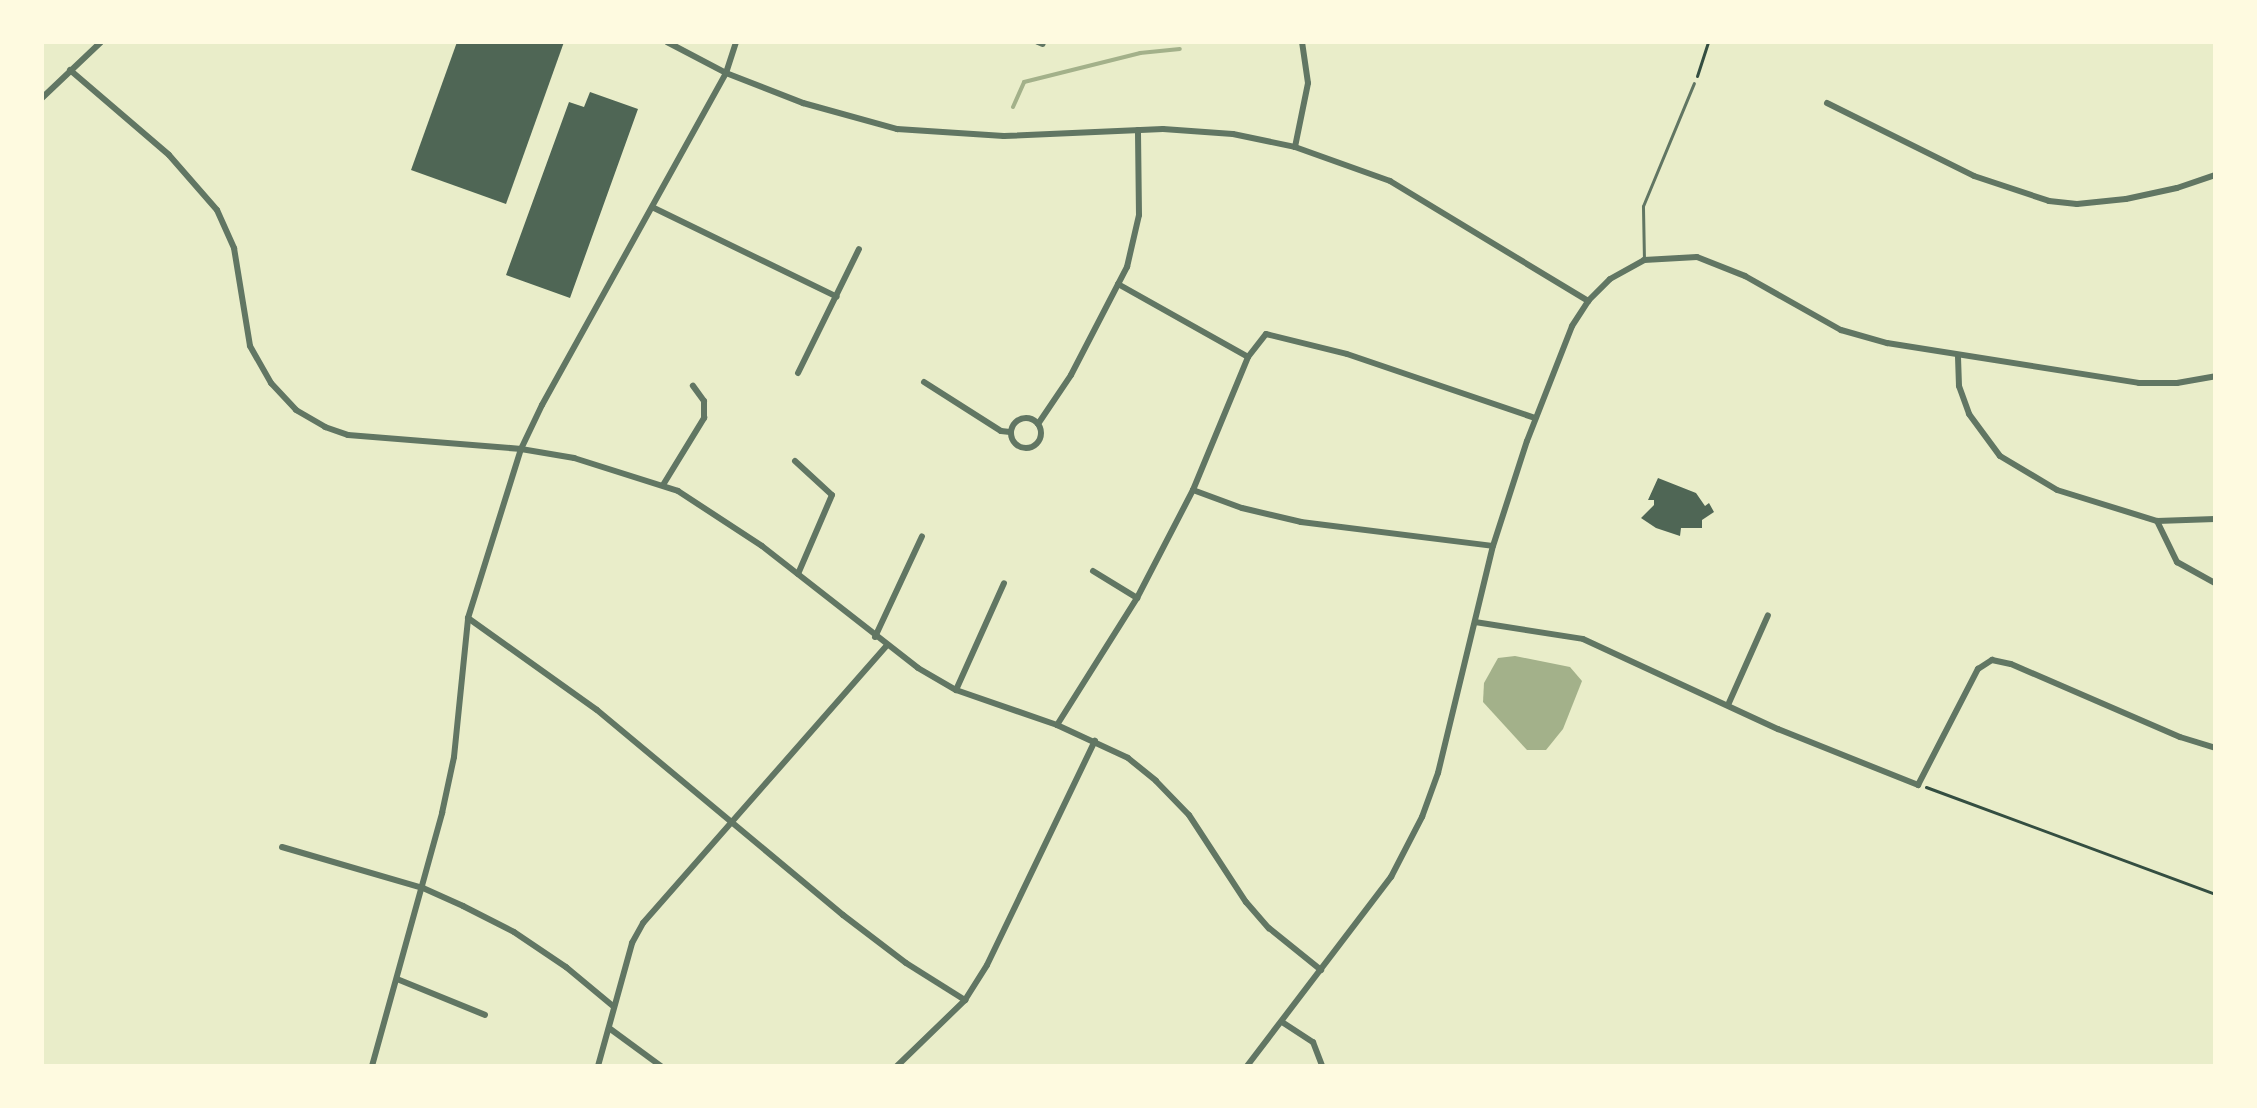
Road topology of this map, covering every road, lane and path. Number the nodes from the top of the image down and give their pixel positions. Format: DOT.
graph roads {
  1 [pos="101,42"];
  2 [pos="667,42"];
  3 [pos="736,42"];
  4 [pos="1302,42"];
  5 [pos="1708,42"];
  6 [pos="70,70"];
  7 [pos="726,73"];
  8 [pos="1694,83"];
  9 [pos="42,98"];
  10 [pos="1827,103"];
  11 [pos="1138,130"];
  12 [pos="1295,147"];
  13 [pos="2215,175"];
  14 [pos="654,208"];
  15 [pos="859,249"];
  16 [pos="1644,260"];
  17 [pos="1118,284"];
  18 [pos="837,297"];
  19 [pos="1588,301"];
  20 [pos="1248,357"];
  21 [pos="1958,357"];
  22 [pos="798,373"];
  23 [pos="2215,376"];
  24 [pos="924,382"];
  25 [pos="693,386"];
  26 [pos="1535,418"];
  27 [pos="1038,424"];
  28 [pos="1010,432"];
  29 [pos="521,449"];
  30 [pos="795,461"];
  31 [pos="663,485"];
  32 [pos="1193,490"];
  33 [pos="2215,519"];
  34 [pos="2157,521"];
  35 [pos="922,536"];
  36 [pos="1493,546"];
  37 [pos="1093,571"];
  38 [pos="798,574"];
  39 [pos="1004,583"];
  40 [pos="2215,583"];
  41 [pos="1137,598"];
  42 [pos="1768,615"];
  43 [pos="468,618"];
  44 [pos="1475,622"];
  45 [pos="875,637"];
  46 [pos="886,646"];
  47 [pos="956,690"];
  48 [pos="1728,705"];
  49 [pos="1057,725"];
  50 [pos="1095,741"];
  51 [pos="2215,748"];
  52 [pos="1918,785"];
  53 [pos="731,825"];
  54 [pos="282,847"];
  55 [pos="423,888"];
  56 [pos="2215,894"];
  57 [pos="1321,970"];
  58 [pos="397,979"];
  59 [pos="965,1000"];
  60 [pos="613,1006"];
  61 [pos="485,1015"];
  62 [pos="1282,1022"];
  63 [pos="609,1028"];
  64 [pos="372,1066"];
  65 [pos="598,1066"];
  66 [pos="661,1066"];
  67 [pos="897,1066"];
  68 [pos="1247,1066"];
  69 [pos="1322,1066"];
  1 -- 6 [label="street"];
  2 -- 7 [label="street"];
  3 -- 7 [label="street"];
  4 -- 12 [label="street"];
  5 -- 8 [label="path"];
  6 -- 9 [label="street"];
  6 -- 29 [label="street"];
  7 -- 11 [label="street"];
  7 -- 14 [label="street"];
  8 -- 16 [label="lane"];
  10 -- 13 [label="street"];
  11 -- 12 [label="street"];
  11 -- 17 [label="street"];
  12 -- 19 [label="street"];
  14 -- 18 [label="street"];
  14 -- 29 [label="street"];
  15 -- 18 [label="street"];
  16 -- 19 [label="street"];
  16 -- 21 [label="street"];
  17 -- 20 [label="street"];
  17 -- 27 [label="street"];
  18 -- 22 [label="street"];
  19 -- 26 [label="street"];
  20 -- 26 [label="street"];
  20 -- 32 [label="street"];
  21 -- 23 [label="street"];
  21 -- 34 [label="street"];
  24 -- 28 [label="street"];
  25 -- 31 [label="street"];
  26 -- 36 [label="street"];
  27 -- 28 [label="street"];
  27 -- 28 [label="street"];
  29 -- 31 [label="street"];
  29 -- 43 [label="street"];
  30 -- 38 [label="street"];
  31 -- 38 [label="street"];
  32 -- 36 [label="street"];
  32 -- 41 [label="street"];
  33 -- 34 [label="street"];
  34 -- 40 [label="street"];
  35 -- 45 [label="street"];
  36 -- 44 [label="street"];
  37 -- 41 [label="street"];
  38 -- 45 [label="street"];
  39 -- 47 [label="street"];
  41 -- 49 [label="street"];
  42 -- 48 [label="street"];
  43 -- 53 [label="street"];
  43 -- 55 [label="street"];
  44 -- 48 [label="street"];
  44 -- 57 [label="street"];
  45 -- 46 [label="street"];
  46 -- 47 [label="street"];
  46 -- 53 [label="street"];
  47 -- 49 [label="street"];
  48 -- 52 [label="street"];
  49 -- 50 [label="street"];
  50 -- 57 [label="street"];
  50 -- 59 [label="street"];
  51 -- 52 [label="street"];
  52 -- 56 [label="path"];
  53 -- 59 [label="street"];
  53 -- 60 [label="street"];
  54 -- 55 [label="street"];
  55 -- 58 [label="street"];
  55 -- 60 [label="street"];
  57 -- 62 [label="street"];
  58 -- 61 [label="street"];
  58 -- 64 [label="street"];
  59 -- 67 [label="street"];
  60 -- 63 [label="street"];
  62 -- 68 [label="street"];
  62 -- 69 [label="street"];
  63 -- 65 [label="street"];
  63 -- 66 [label="street"];
}
